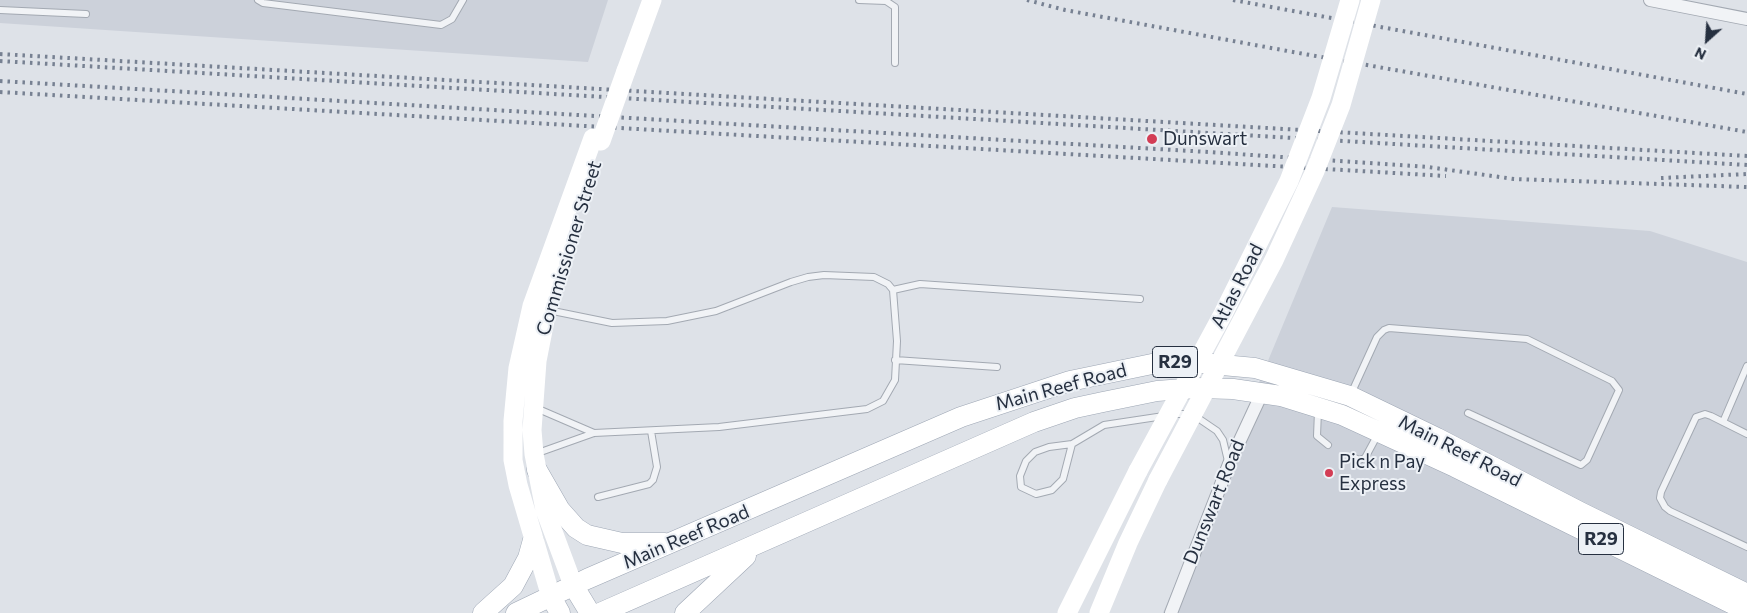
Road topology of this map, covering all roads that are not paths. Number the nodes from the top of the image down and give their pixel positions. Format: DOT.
graph roads {
  1 [pos="258,0"];
  2 [pos="463,0"];
  3 [pos="641,0"];
  4 [pos="652,0"];
  5 [pos="859,0"];
  6 [pos="1350,0"];
  7 [pos="1371,0"];
  8 [pos="1650,0"];
  9 [pos="0,10"];
  10 [pos="86,14"];
  11 [pos="1747,19"];
  12 [pos="895,63"];
  13 [pos="621,71"];
  14 [pos="893,290"];
  15 [pos="1140,299"];
  16 [pos="540,308"];
  17 [pos="895,360"];
  18 [pos="996,366"];
  19 [pos="1747,366"];
  20 [pos="1262,393"];
  21 [pos="1322,398"];
  22 [pos="532,406"];
  23 [pos="1346,406"];
  24 [pos="1468,413"];
  25 [pos="1723,422"];
  26 [pos="651,431"];
  27 [pos="1379,431"];
  28 [pos="594,433"];
  29 [pos="1747,434"];
  30 [pos="1072,444"];
  31 [pos="1328,444"];
  32 [pos="1353,457"];
  33 [pos="535,462"];
  34 [pos="1229,464"];
  35 [pos="598,497"];
  36 [pos="533,540"];
  37 [pos="674,543"];
  38 [pos="756,546"];
  39 [pos="1747,547"];
  40 [pos="573,586"];
  41 [pos="1747,594"];
  42 [pos="556,605"];
  43 [pos="1747,611"];
  44 [pos="483,613"];
  45 [pos="516,613"];
  46 [pos="590,613"];
  47 [pos="600,613"];
  48 [pos="686,613"];
  49 [pos="1067,613"];
  50 [pos="1099,613"];
  51 [pos="1171,613"];
  1 -- 2 [label="lane"];
  3 -- 13 [label="main road, Commissioner Street"];
  4 -- 13 [label="main road, Commissioner Street"];
  5 -- 12 [label="lane"];
  6 -- 49 [label="main road, Atlas Road, bridge"];
  7 -- 50 [label="main road, Atlas Road, bridge"];
  8 -- 11 [label="street"];
  9 -- 10 [label="lane"];
  13 -- 16 [label="main road, Commissioner Street"];
  14 -- 15 [label="lane"];
  14 -- 16 [label="lane"];
  14 -- 17 [label="lane"];
  16 -- 22 [label="main road, Commissioner Street"];
  16 -- 36 [label="main road, Commissioner Street"];
  17 -- 18 [label="lane"];
  17 -- 26 [label="lane"];
  19 -- 25 [label="lane"];
  20 -- 21 [label="main road, Main Reef Road / R29"];
  20 -- 34 [label="street, Dunswart Road"];
  20 -- 38 [label="main road, Main Reef Road / R29"];
  21 -- 23 [label="main road, Main Reef Road / R29"];
  21 -- 31 [label="lane"];
  21 -- 37 [label="main road, Main Reef Road / R29"];
  22 -- 28 [label="lane"];
  22 -- 33 [label="main road, Commissioner Street"];
  23 -- 24 [label="lane"];
  23 -- 27 [label="main road, Main Reef Road / R29"];
  23 -- 41 [label="main road, Main Reef Road / R29"];
  25 -- 29 [label="lane"];
  25 -- 39 [label="lane"];
  26 -- 28 [label="lane"];
  26 -- 35 [label="lane"];
  27 -- 32 [label="lane"];
  27 -- 43 [label="main road, Main Reef Road / R29"];
  28 -- 33 [label="lane"];
  30 -- 30 [label="lane"];
  30 -- 34 [label="lane"];
  33 -- 37 [label="main road"];
  33 -- 40 [label="main road, Commissioner Street"];
  34 -- 51 [label="street, Dunswart Road"];
  36 -- 42 [label="main road, Commissioner Street"];
  36 -- 44 [label="main road"];
  37 -- 40 [label="main road, Main Reef Road / R29"];
  38 -- 47 [label="main road, Main Reef Road / R29"];
  38 -- 48 [label="main road"];
  40 -- 42 [label="main road, Main Reef Road / R29"];
  40 -- 46 [label="main road, Commissioner Street"];
  42 -- 45 [label="main road, Main Reef Road / R29"];
}
